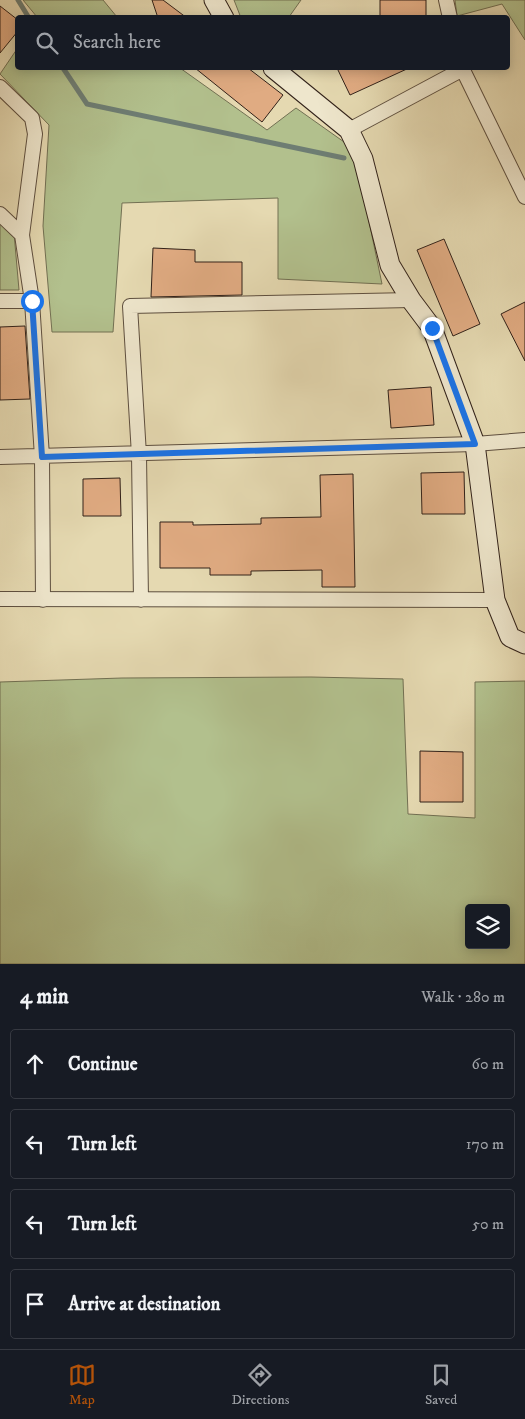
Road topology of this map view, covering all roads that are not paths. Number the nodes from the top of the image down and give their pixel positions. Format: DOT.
graph roads {
  1 [pos="214,0"];
  2 [pos="446,0"];
  3 [pos="222,15"];
  4 [pos="449,15"];
  5 [pos="275,70"];
  6 [pos="458,70"];
  7 [pos="463,70"];
  8 [pos="0,86"];
  9 [pos="349,130"];
  10 [pos="521,178"];
  11 [pos="525,197"];
  12 [pos="0,214"];
  13 [pos="22,236"];
  14 [pos="411,300"];
  15 [pos="0,301"];
  16 [pos="32,301"];
  17 [pos="525,440"];
  18 [pos="475,444"];
  19 [pos="139,454"];
  20 [pos="0,457"];
  21 [pos="42,457"];
  22 [pos="0,599"];
  23 [pos="43,600"];
  24 [pos="141,600"];
  25 [pos="495,600"];
  26 [pos="525,644"];
  1 -- 3 [label="street"];
  2 -- 4 [label="street"];
  5 -- 9 [label="street"];
  6 -- 9 [label="street"];
  7 -- 10 [label="street"];
  8 -- 13 [label="street"];
  9 -- 14 [label="street"];
  10 -- 11 [label="street"];
  12 -- 13 [label="street"];
  13 -- 16 [label="street"];
  14 -- 18 [label="street"];
  14 -- 19 [label="street"];
  15 -- 16 [label="street"];
  16 -- 21 [label="street"];
  17 -- 18 [label="street"];
  18 -- 19 [label="street"];
  18 -- 25 [label="street"];
  19 -- 21 [label="street"];
  19 -- 24 [label="street"];
  20 -- 21 [label="street"];
  21 -- 23 [label="street"];
  22 -- 23 [label="street"];
  23 -- 24 [label="street"];
  24 -- 25 [label="street"];
  25 -- 26 [label="street"];
}
